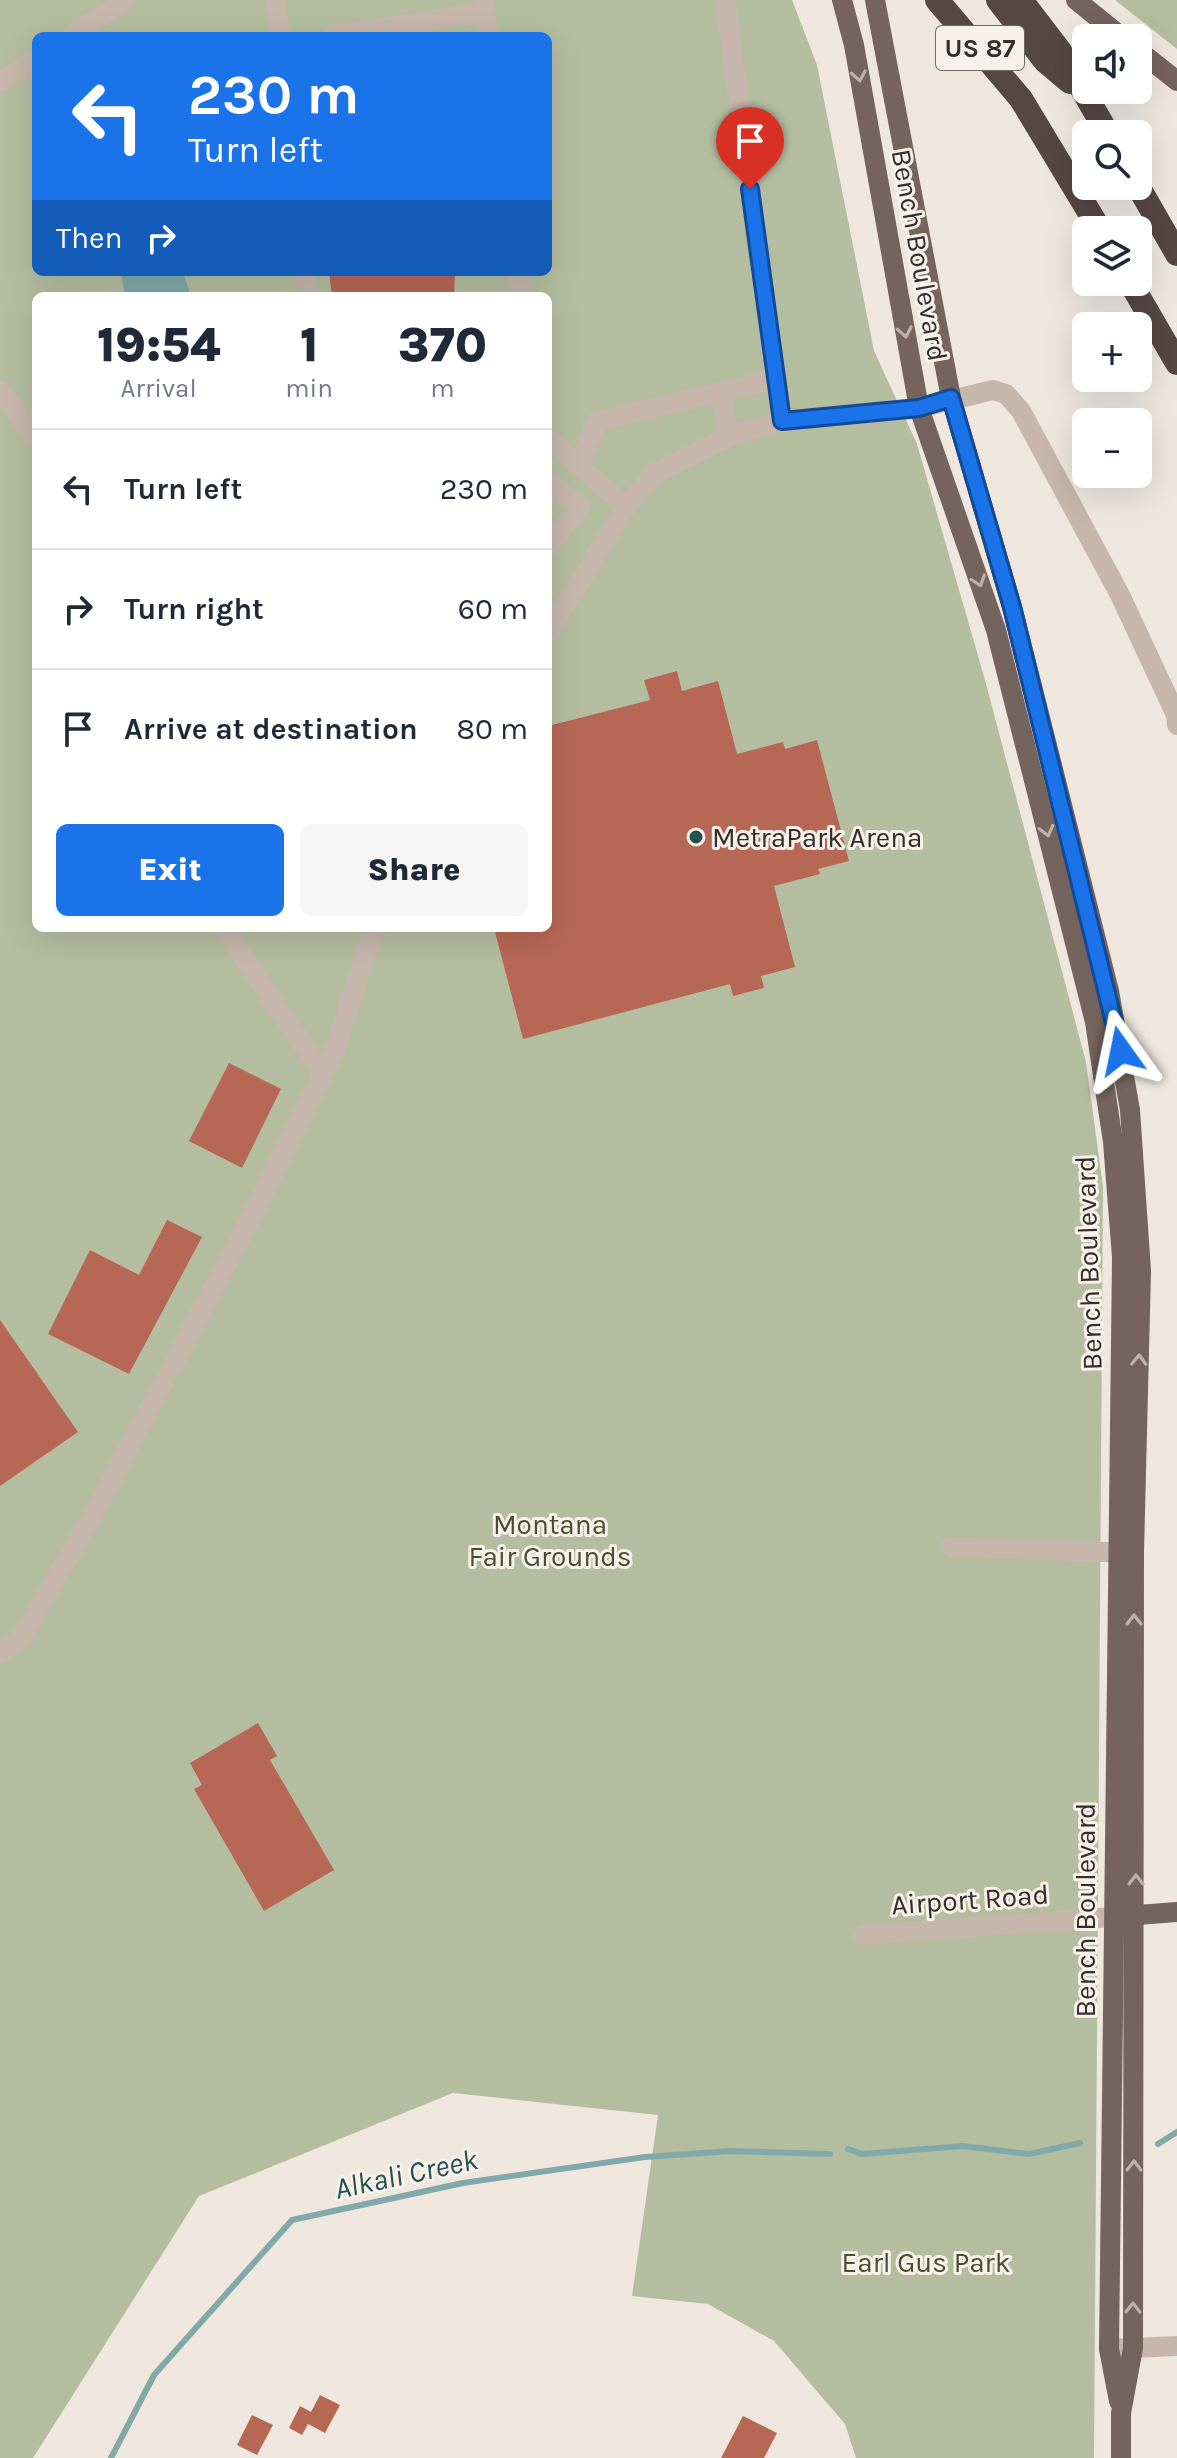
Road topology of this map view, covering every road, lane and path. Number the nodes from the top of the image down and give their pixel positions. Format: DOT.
graph roads {
  1 [pos="126,0"];
  2 [pos="275,0"];
  3 [pos="725,0"];
  4 [pos="842,0"];
  5 [pos="875,0"];
  6 [pos="937,0"];
  7 [pos="998,0"];
  8 [pos="1021,0"];
  9 [pos="1076,0"];
  10 [pos="484,6"];
  11 [pos="1106,24"];
  12 [pos="77,32"];
  13 [pos="279,32"];
  14 [pos="351,32"];
  15 [pos="487,32"];
  16 [pos="32,61"];
  17 [pos="1152,61"];
  18 [pos="1072,73"];
  19 [pos="1177,81"];
  20 [pos="0,82"];
  21 [pos="1072,85"];
  22 [pos="1146,200"];
  23 [pos="1092,216"];
  24 [pos="1177,254"];
  25 [pos="1138,296"];
  26 [pos="1177,363"];
  27 [pos="776,379"];
  28 [pos="0,390"];
  29 [pos="720,392"];
  30 [pos="951,398"];
  31 [pos="919,408"];
  32 [pos="782,421"];
  33 [pos="32,434"];
  34 [pos="729,436"];
  35 [pos="552,442"];
  36 [pos="578,466"];
  37 [pos="552,485"];
  38 [pos="626,507"];
  39 [pos="552,542"];
  40 [pos="552,618"];
  41 [pos="1177,725"];
  42 [pos="227,932"];
  43 [pos="373,932"];
  44 [pos="323,1074"];
  45 [pos="951,1547"];
  46 [pos="1125,1553"];
  47 [pos="0,1653"];
  48 [pos="1177,1912"];
  49 [pos="1136,1915"];
  50 [pos="1113,1917"];
  51 [pos="863,1935"];
  52 [pos="1177,2346"];
  53 [pos="1133,2348"];
  54 [pos="1109,2349"];
  55 [pos="1121,2413"];
  56 [pos="1121,2458"];
  1 -- 12 [label="street"];
  2 -- 13 [label="street"];
  3 -- 27 [label="street"];
  4 -- 31 [label="main road, Bench Boulevard, one-way"];
  5 -- 30 [label="main road"];
  6 -- 23 [label="highway, US 87"];
  7 -- 21 [label="highway, US 87"];
  8 -- 18 [label="highway"];
  9 -- 11 [label="main road"];
  10 -- 14 [label="street"];
  10 -- 15 [label="street"];
  16 -- 20 [label="street"];
  17 -- 19 [label="main road"];
  22 -- 24 [label="highway"];
  25 -- 26 [label="highway"];
  27 -- 29 [label="street"];
  27 -- 32 [label="street"];
  28 -- 33 [label="street"];
  29 -- 34 [label="street"];
  29 -- 36 [label="street"];
  30 -- 31 [label="street"];
  30 -- 41 [label="street"];
  46 -- 30 [label="main road, one-way"];
  31 -- 32 [label="street"];
  31 -- 46 [label="main road, Bench Boulevard, one-way"];
  32 -- 34 [label="street"];
  34 -- 38 [label="street"];
  35 -- 36 [label="street"];
  36 -- 38 [label="street"];
  37 -- 39 [label="street"];
  38 -- 40 [label="street"];
  42 -- 44 [label="street"];
  43 -- 44 [label="street"];
  44 -- 47 [label="street"];
  45 -- 46 [label="street"];
  49 -- 46 [label="main road, one-way"];
  46 -- 50 [label="main road, Bench Boulevard"];
  48 -- 49 [label="main road, Airport Road"];
  49 -- 50 [label="main road, Airport Road"];
  53 -- 49 [label="main road, one-way"];
  50 -- 51 [label="street, Airport Road"];
  50 -- 54 [label="main road, Bench Boulevard"];
  52 -- 53 [label="street"];
  53 -- 54 [label="street"];
  53 -- 55 [label="main road"];
  54 -- 55 [label="main road, Bench Boulevard"];
  55 -- 56 [label="main road"];
}
